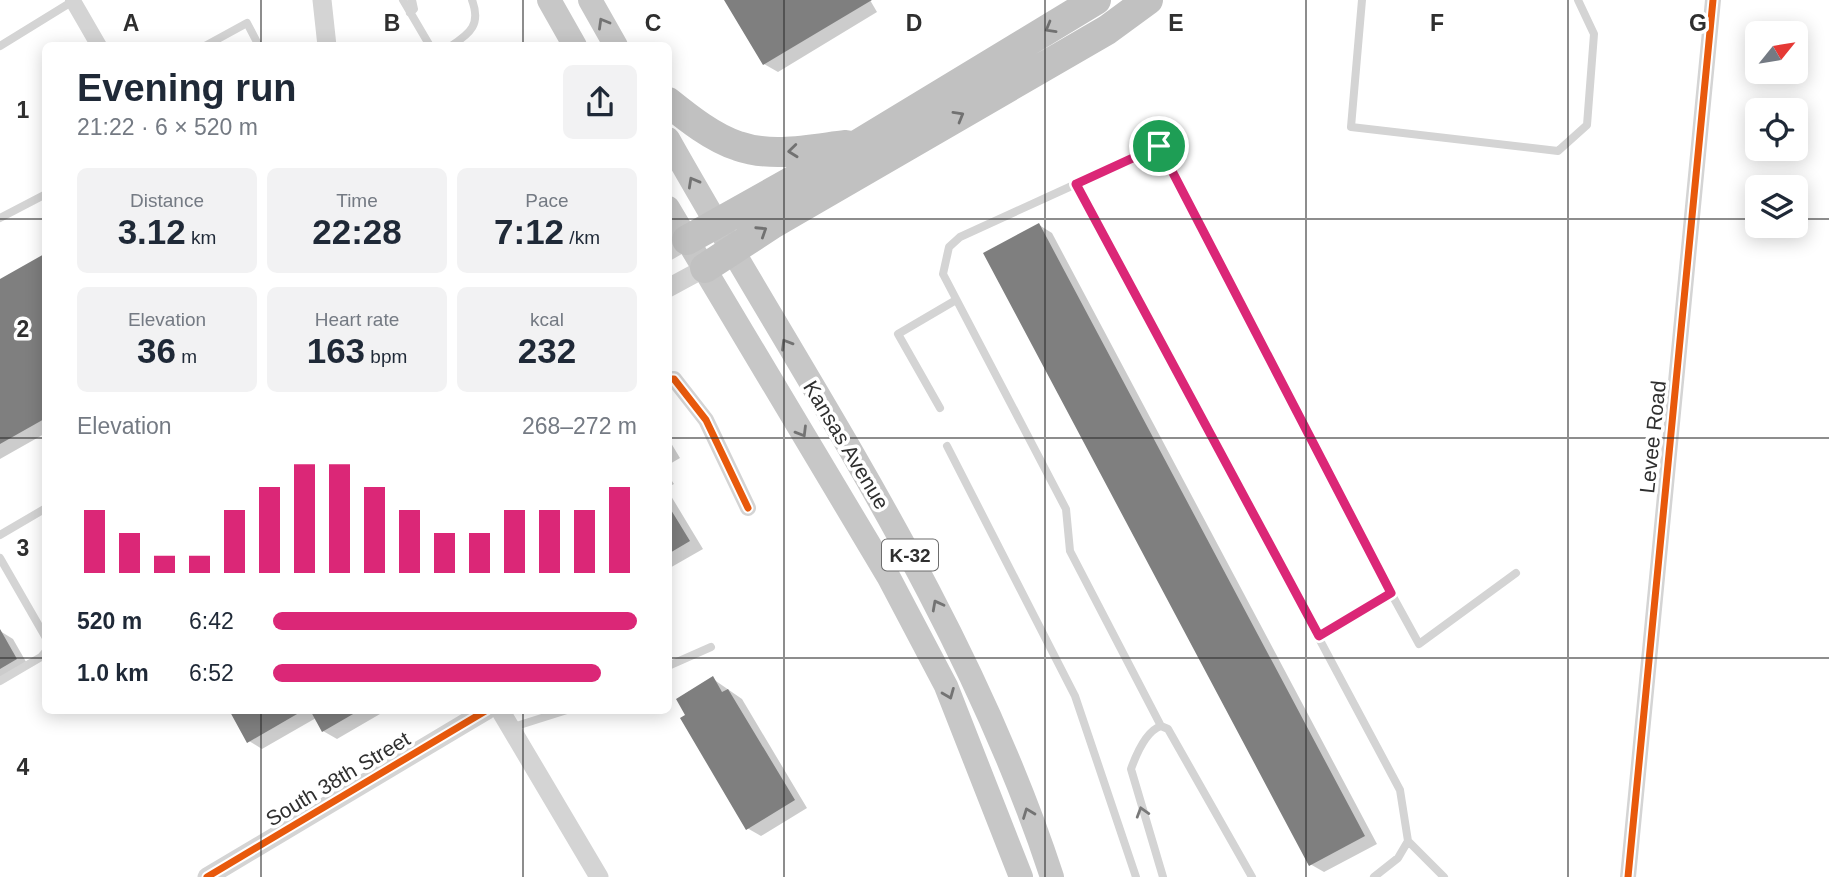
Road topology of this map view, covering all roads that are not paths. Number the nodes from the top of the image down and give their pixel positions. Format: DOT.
graph roads {
  1 [pos="322,0"];
  2 [pos="402,0"];
  3 [pos="412,0"];
  4 [pos="472,0"];
  5 [pos="549,0"];
  6 [pos="590,0"];
  7 [pos="1096,0"];
  8 [pos="1148,0"];
  9 [pos="1362,0"];
  10 [pos="1578,0"];
  11 [pos="1713,0"];
  12 [pos="73,1"];
  13 [pos="410,13"];
  14 [pos="97,42"];
  15 [pos="212,42"];
  16 [pos="257,42"];
  17 [pos="327,42"];
  18 [pos="428,42"];
  19 [pos="457,42"];
  20 [pos="573,42"];
  21 [pos="614,42"];
  22 [pos="0,46"];
  23 [pos="672,105"];
  24 [pos="860,143"];
  25 [pos="672,146"];
  26 [pos="1076,184"];
  27 [pos="42,196"];
  28 [pos="0,218"];
  29 [pos="672,223"];
  30 [pos="717,225"];
  31 [pos="678,246"];
  32 [pos="731,251"];
  33 [pos="705,268"];
  34 [pos="672,286"];
  35 [pos="956,300"];
  36 [pos="672,379"];
  37 [pos="940,408"];
  38 [pos="947,446"];
  39 [pos="748,508"];
  40 [pos="42,510"];
  41 [pos="0,536"];
  42 [pos="0,558"];
  43 [pos="1516,573"];
  44 [pos="1391,593"];
  45 [pos="42,631"];
  46 [pos="1319,636"];
  47 [pos="711,647"];
  48 [pos="42,656"];
  49 [pos="672,664"];
  50 [pos="0,681"];
  51 [pos="481,714"];
  52 [pos="502,714"];
  53 [pos="554,714"];
  54 [pos="1161,726"];
  55 [pos="510,728"];
  56 [pos="1408,841"];
  57 [pos="207,877"];
  58 [pos="598,877"];
  59 [pos="1021,877"];
  60 [pos="1052,877"];
  61 [pos="1136,877"];
  62 [pos="1163,877"];
  63 [pos="1252,877"];
  64 [pos="1374,877"];
  65 [pos="1444,877"];
  66 [pos="1629,877"];
  1 -- 17 [label="street"];
  2 -- 13 [label="lane"];
  3 -- 13 [label="lane"];
  4 -- 19 [label="lane"];
  5 -- 20 [label="main road"];
  21 -- 6 [label="main road, one-way"];
  7 -- 24 [label="highway, one-way"];
  32 -- 8 [label="highway, one-way"];
  9 -- 10 [label="lane"];
  11 -- 66 [label="street, Levee Road"];
  12 -- 14 [label="street"];
  12 -- 22 [label="lane"];
  13 -- 18 [label="lane"];
  15 -- 16 [label="lane"];
  24 -- 23 [label="highway, one-way"];
  24 -- 30 [label="highway"];
  30 -- 25 [label="main road, Kansas Avenue / K-32, one-way"];
  26 -- 35 [label="lane"];
  26 -- 44 [label="lane"];
  26 -- 46 [label="lane"];
  27 -- 28 [label="lane"];
  29 -- 31 [label="main road, Kansas Avenue / K-32"];
  30 -- 31 [label="highway"];
  30 -- 32 [label="main road, Kansas Avenue / K-32"];
  31 -- 33 [label="main road, Kansas Avenue / K-32"];
  32 -- 33 [label="highway"];
  60 -- 32 [label="main road, Kansas Avenue / K-32, one-way"];
  33 -- 34 [label="street"];
  33 -- 59 [label="main road, Kansas Avenue / K-32, one-way"];
  35 -- 37 [label="lane"];
  35 -- 54 [label="lane"];
  36 -- 39 [label="street"];
  38 -- 61 [label="lane"];
  40 -- 41 [label="lane"];
  42 -- 45 [label="lane"];
  43 -- 44 [label="lane"];
  44 -- 46 [label="lane"];
  46 -- 56 [label="lane"];
  47 -- 49 [label="lane"];
  48 -- 50 [label="lane"];
  51 -- 57 [label="street, South 38th Street"];
  52 -- 55 [label="street"];
  53 -- 55 [label="lane"];
  62 -- 54 [label="lane, one-way"];
  54 -- 63 [label="lane"];
  55 -- 58 [label="street"];
  56 -- 64 [label="lane"];
  56 -- 65 [label="lane"];
}
